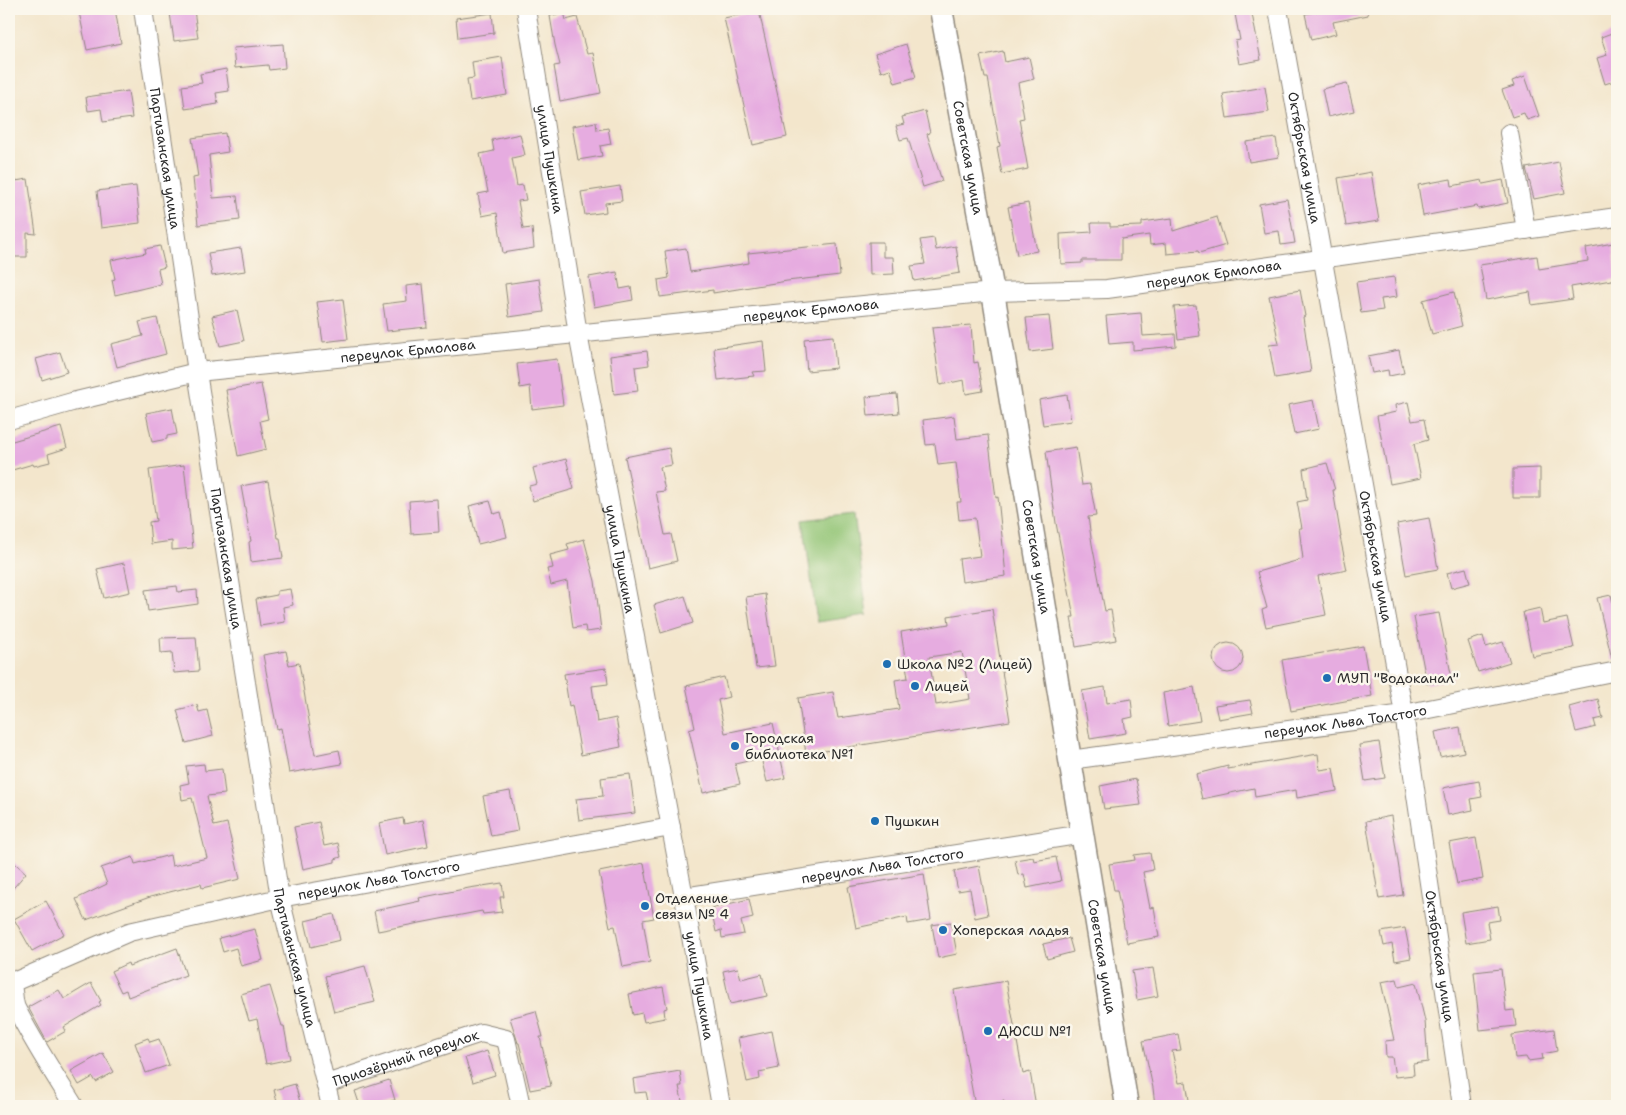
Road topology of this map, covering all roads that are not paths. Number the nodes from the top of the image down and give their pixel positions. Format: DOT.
graph roads {
  1 [pos="143,9"];
  2 [pos="526,9"];
  3 [pos="941,9"];
  4 [pos="1278,9"];
  5 [pos="1510,133"];
  6 [pos="1617,217"];
  7 [pos="1526,230"];
  8 [pos="1323,258"];
  9 [pos="993,292"];
  10 [pos="578,334"];
  11 [pos="197,372"];
  12 [pos="9,420"];
  13 [pos="1617,670"];
  14 [pos="1404,714"];
  15 [pos="1070,760"];
  16 [pos="670,828"];
  17 [pos="1083,834"];
  18 [pos="684,897"];
  19 [pos="280,898"];
  20 [pos="10,981"];
  21 [pos="326,1084"];
  22 [pos="74,1106"];
  23 [pos="331,1106"];
  24 [pos="521,1106"];
  25 [pos="721,1106"];
  26 [pos="1128,1106"];
  27 [pos="1462,1106"];
  1 -- 11 [label="street, Партизанская улица"];
  2 -- 10 [label="street, улица Пушкина"];
  3 -- 9 [label="main road, Советская улица"];
  4 -- 8 [label="street, Октябрьская улица"];
  5 -- 7 [label="street"];
  6 -- 7 [label="street, переулок Ермолова"];
  7 -- 8 [label="street, переулок Ермолова"];
  8 -- 9 [label="street, переулок Ермолова"];
  8 -- 14 [label="street, Октябрьская улица"];
  9 -- 10 [label="street, переулок Ермолова"];
  9 -- 15 [label="main road, Советская улица"];
  10 -- 11 [label="street, переулок Ермолова"];
  10 -- 16 [label="street, улица Пушкина"];
  11 -- 12 [label="street, переулок Ермолова"];
  11 -- 19 [label="street, Партизанская улица"];
  13 -- 14 [label="street, переулок Льва Толстого"];
  14 -- 15 [label="street, переулок Льва Толстого"];
  14 -- 27 [label="street, Октябрьская улица"];
  15 -- 17 [label="main road, Советская улица"];
  16 -- 18 [label="street, улица Пушкина"];
  16 -- 19 [label="street, переулок Льва Толстого"];
  17 -- 18 [label="street, переулок Льва Толстого"];
  17 -- 26 [label="main road, Советская улица"];
  18 -- 25 [label="street, улица Пушкина"];
  19 -- 20 [label="street, переулок Льва Толстого"];
  19 -- 21 [label="street, Партизанская улица"];
  20 -- 22 [label="street"];
  21 -- 23 [label="street, Партизанская улица"];
  21 -- 24 [label="street, Приозёрный переулок"];
}
